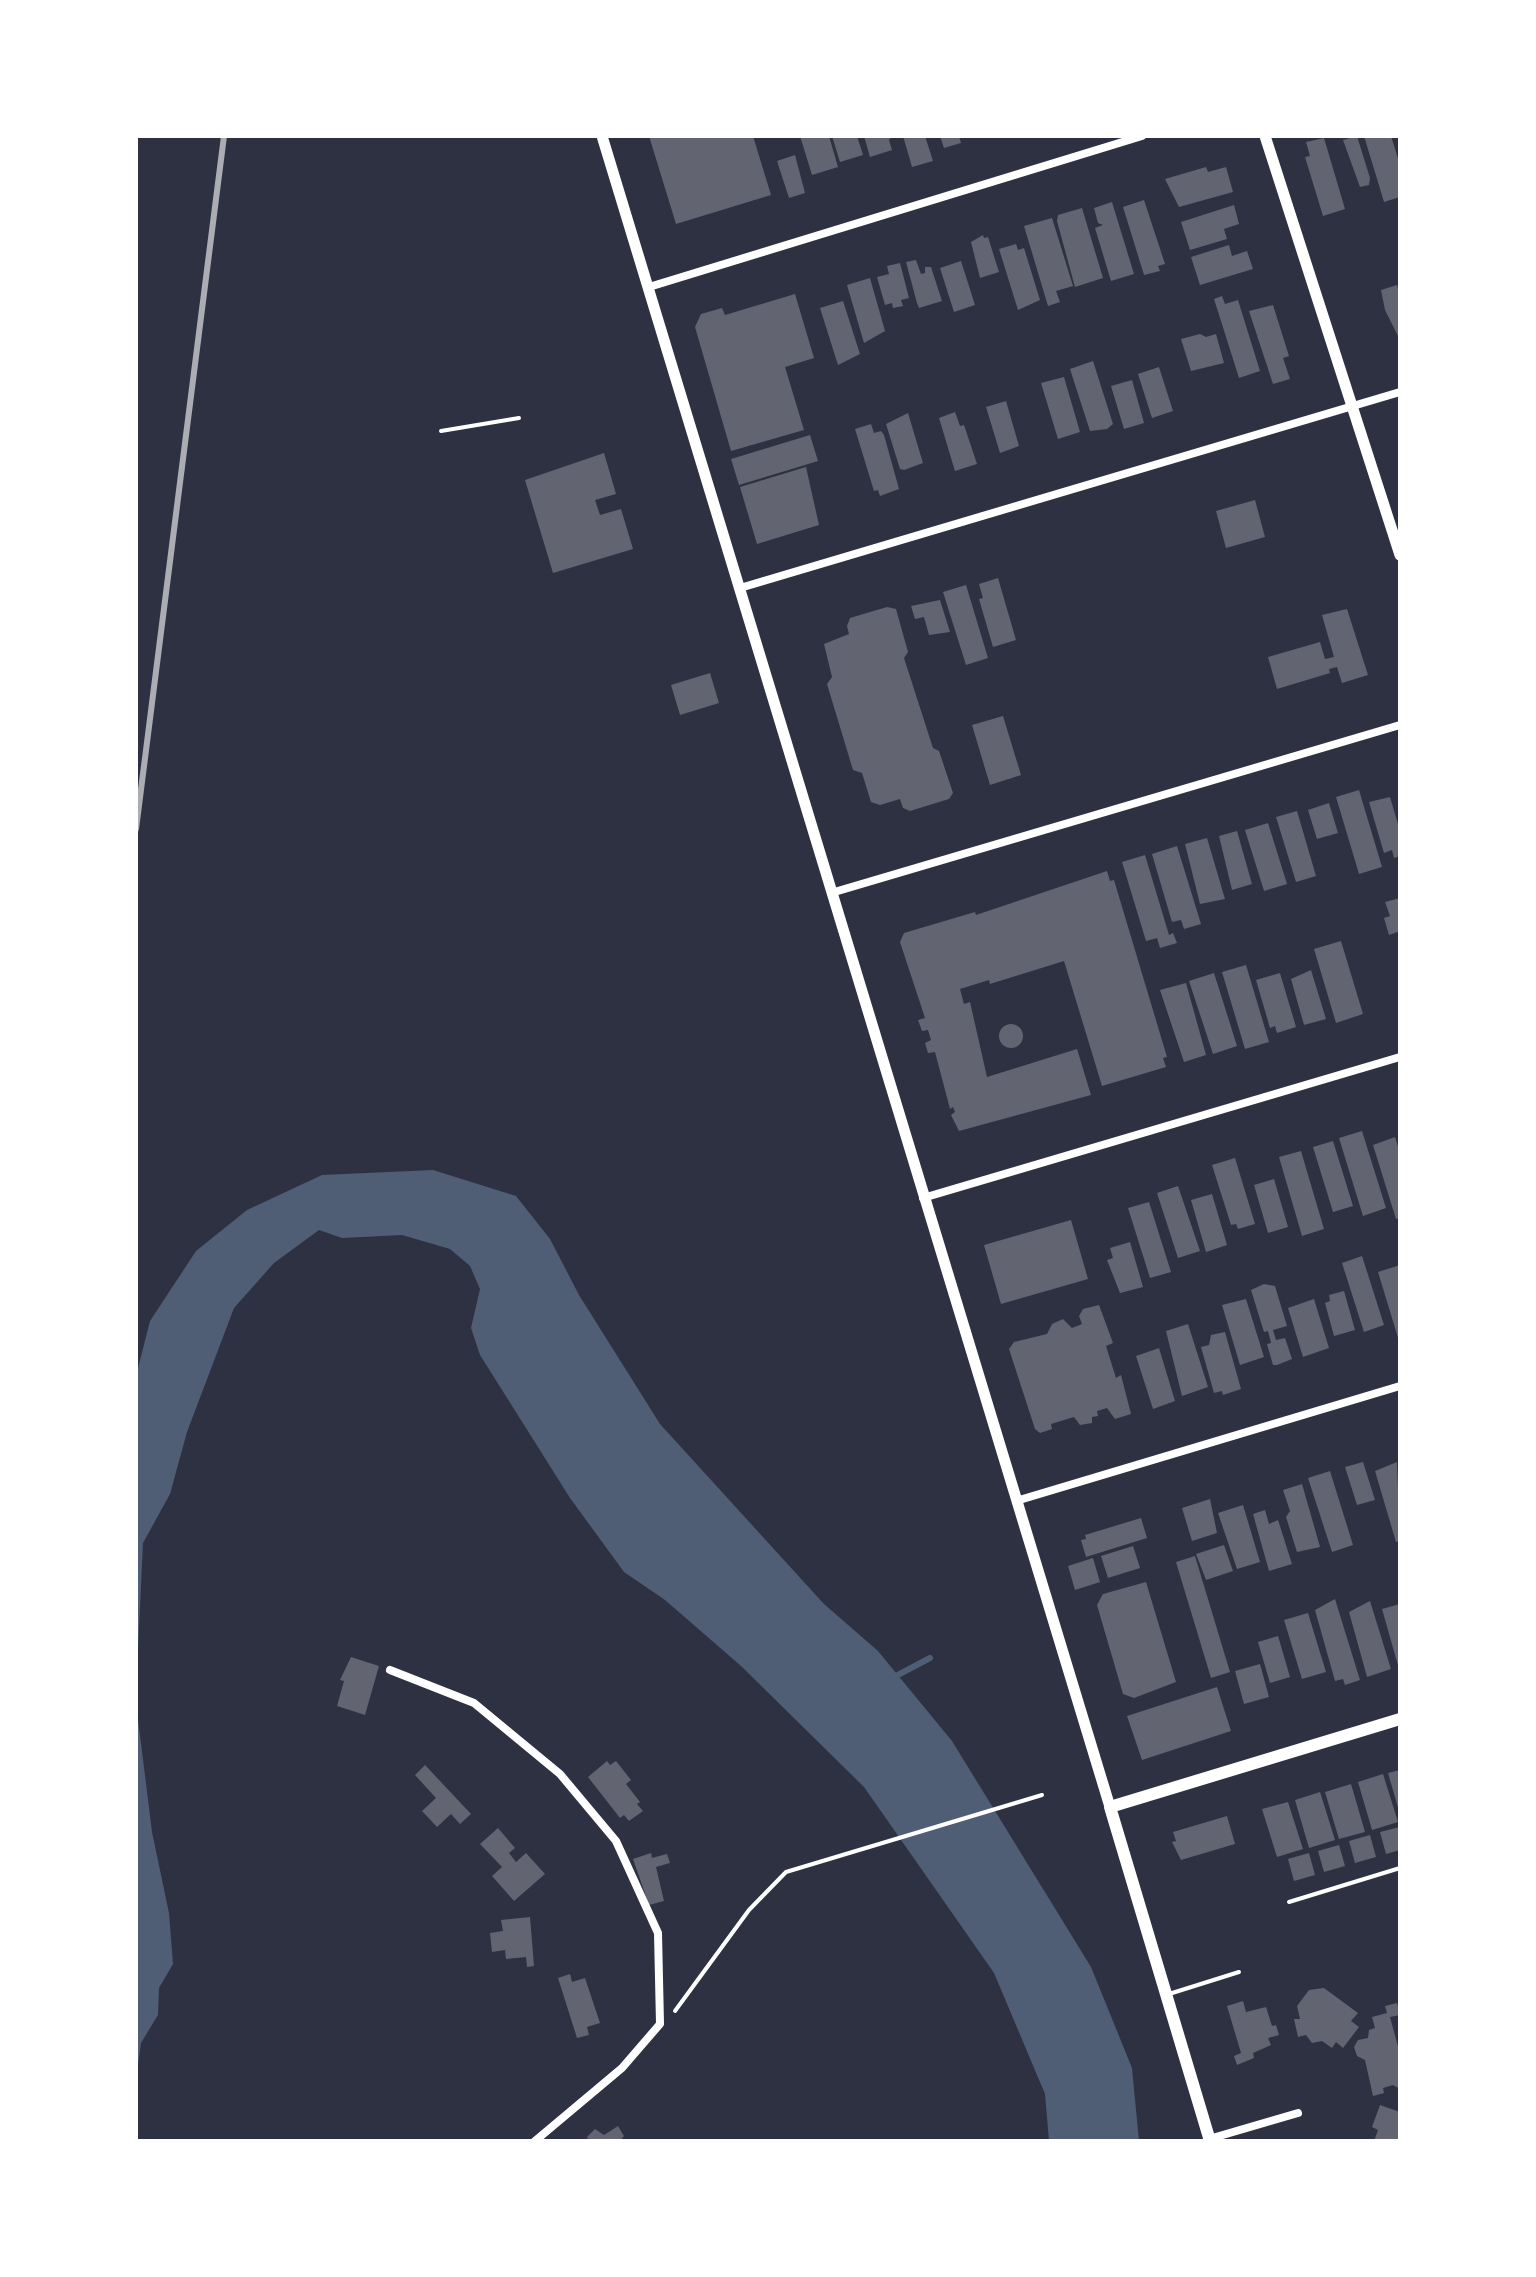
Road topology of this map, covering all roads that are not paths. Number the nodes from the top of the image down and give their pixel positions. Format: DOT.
graph roads {
  1 [pos="602,136"];
  2 [pos="1142,136"];
  3 [pos="1265,136"];
  4 [pos="649,287"];
  5 [pos="1400,392"];
  6 [pos="1354,406"];
  7 [pos="1400,555"];
  8 [pos="740,588"];
  9 [pos="1400,725"];
  10 [pos="831,893"];
  11 [pos="1400,1057"];
  12 [pos="923,1198"];
  13 [pos="1400,1386"];
  14 [pos="1016,1501"];
  15 [pos="390,1670"];
  16 [pos="1400,1719"];
  17 [pos="1110,1807"];
  18 [pos="1400,1868"];
  19 [pos="1289,1902"];
  20 [pos="1239,1972"];
  21 [pos="1167,1995"];
  22 [pos="1298,2113"];
  23 [pos="1209,2140"];
  24 [pos="535,2141"];
  1 -- 4 [label="street"];
  2 -- 4 [label="street"];
  3 -- 6 [label="street"];
  4 -- 8 [label="street"];
  5 -- 6 [label="street"];
  6 -- 7 [label="street"];
  6 -- 8 [label="street"];
  8 -- 10 [label="street"];
  9 -- 10 [label="street"];
  10 -- 12 [label="street"];
  11 -- 12 [label="street"];
  12 -- 14 [label="street"];
  13 -- 14 [label="street"];
  14 -- 17 [label="street"];
  15 -- 24 [label="street"];
  16 -- 17 [label="main road"];
  17 -- 21 [label="main road"];
  18 -- 19 [label="lane"];
  20 -- 21 [label="lane"];
  21 -- 23 [label="main road"];
  22 -- 23 [label="street"];
}
